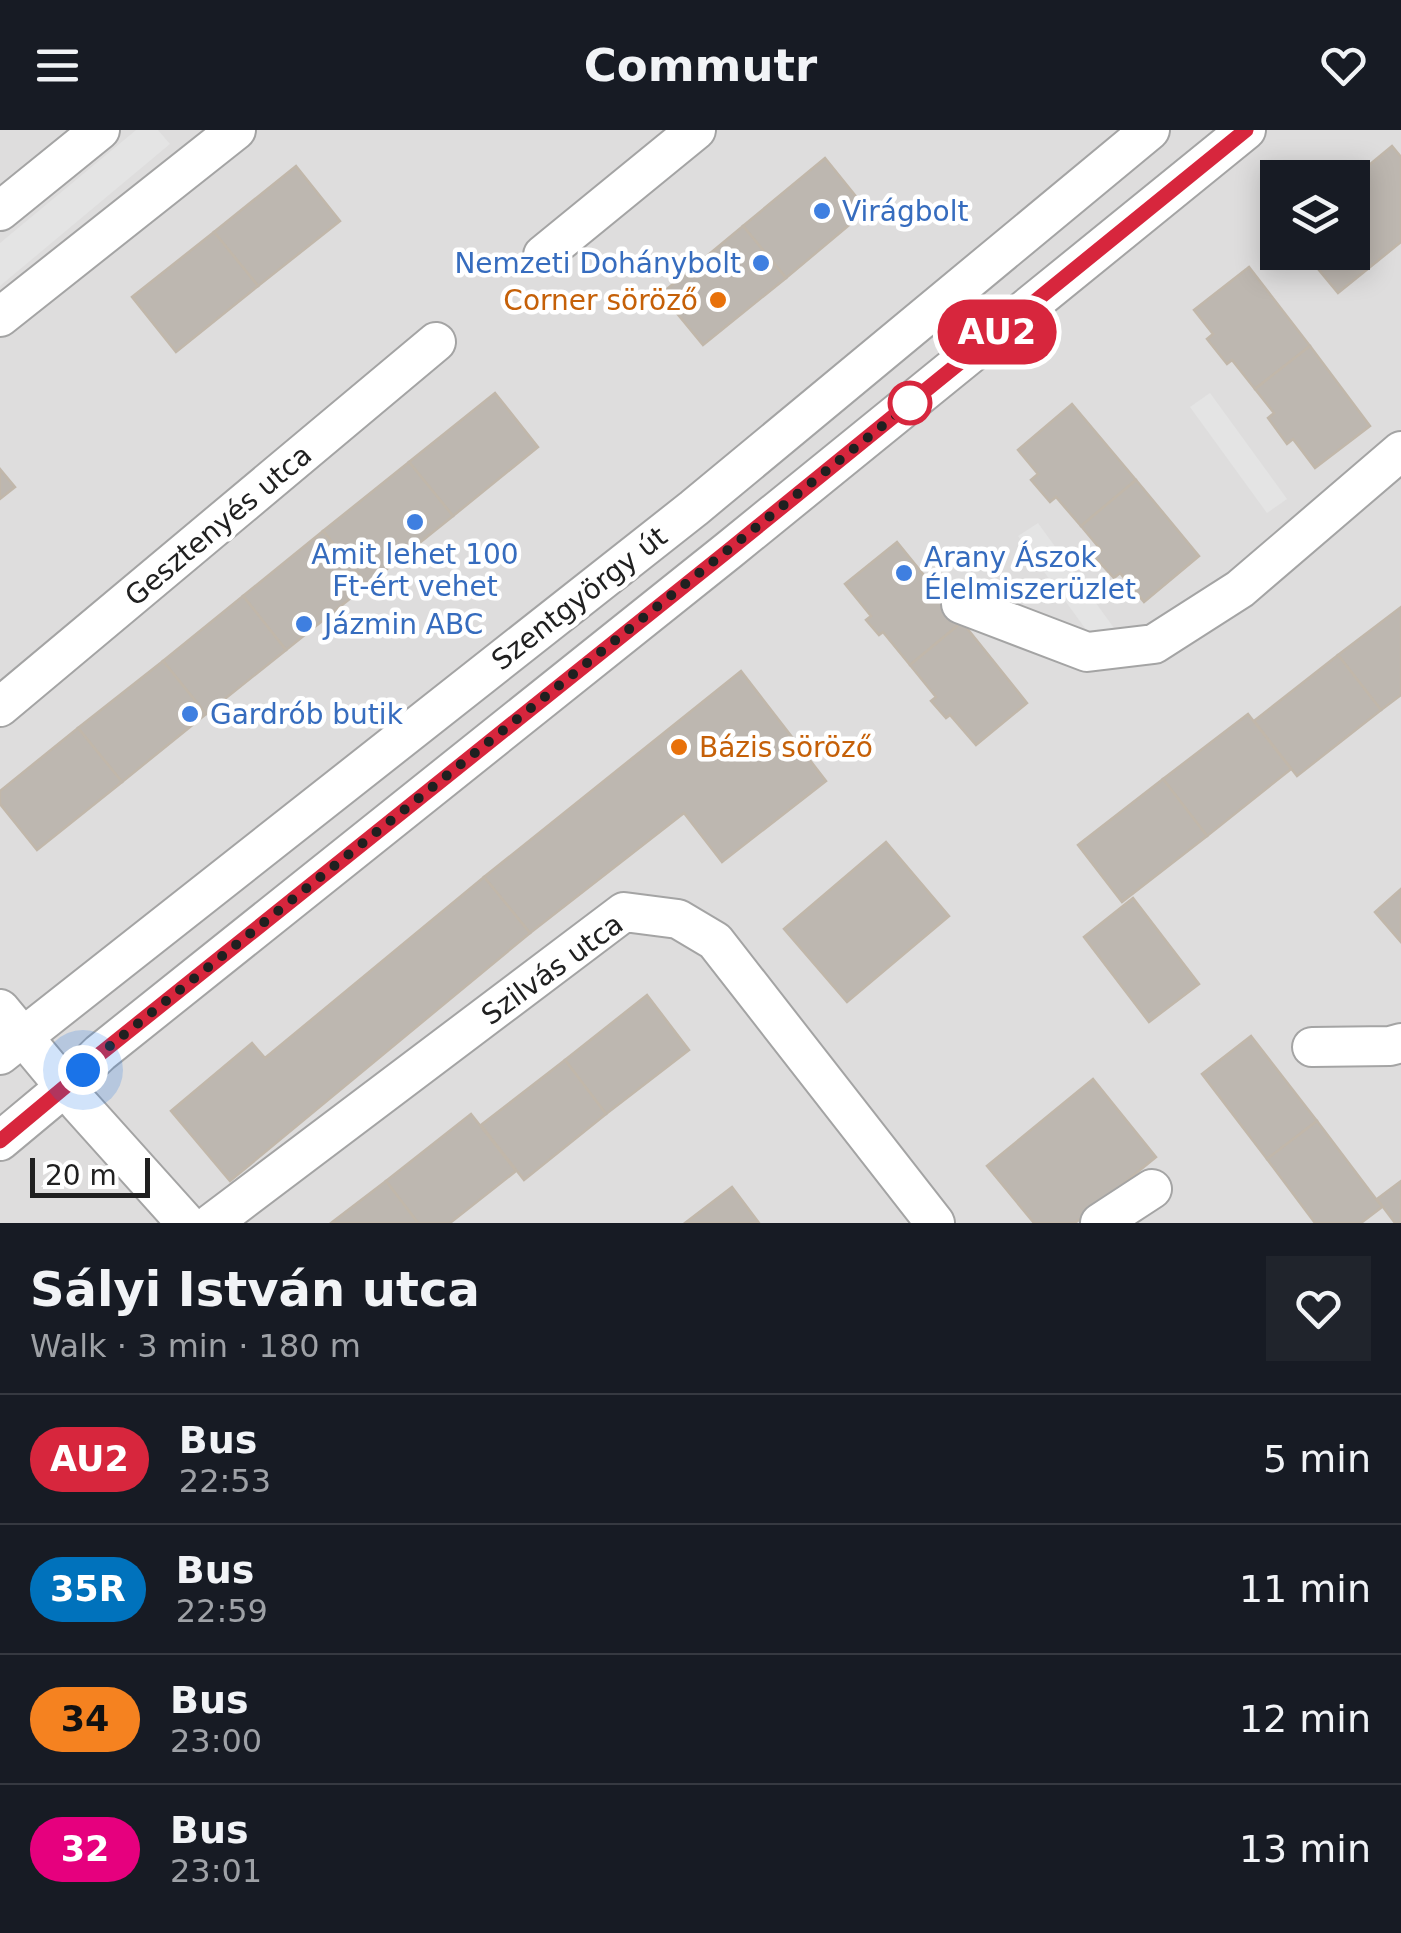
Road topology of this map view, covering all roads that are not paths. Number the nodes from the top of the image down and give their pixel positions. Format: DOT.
graph roads {
  1 [pos="100,130"];
  2 [pos="236,130"];
  3 [pos="696,130"];
  4 [pos="1150,130"];
  5 [pos="1246,130"];
  6 [pos="6,193"];
  7 [pos="543,255"];
  8 [pos="0,317"];
  9 [pos="436,342"];
  10 [pos="1401,451"];
  11 [pos="961,604"];
  12 [pos="0,707"];
  13 [pos="7,1033"];
  14 [pos="1401,1043"];
  15 [pos="1312,1047"];
  16 [pos="66,1086"];
  17 [pos="0,1142"];
  18 [pos="1152,1189"];
  19 [pos="186,1223"];
  20 [pos="212,1223"];
  21 [pos="935,1223"];
  22 [pos="1100,1223"];
  1 -- 6 [label="street"];
  2 -- 8 [label="street"];
  3 -- 7 [label="street"];
  4 -- 13 [label="street, Szentgyörgy út"];
  5 -- 16 [label="street, Szentgyörgy út"];
  9 -- 12 [label="street, Gesztenyés utca"];
  10 -- 11 [label="street"];
  13 -- 16 [label="street"];
  14 -- 15 [label="street"];
  16 -- 17 [label="street, Szentgyörgy út"];
  16 -- 19 [label="street"];
  18 -- 22 [label="street"];
  20 -- 21 [label="street, Szilvás utca"];
}
